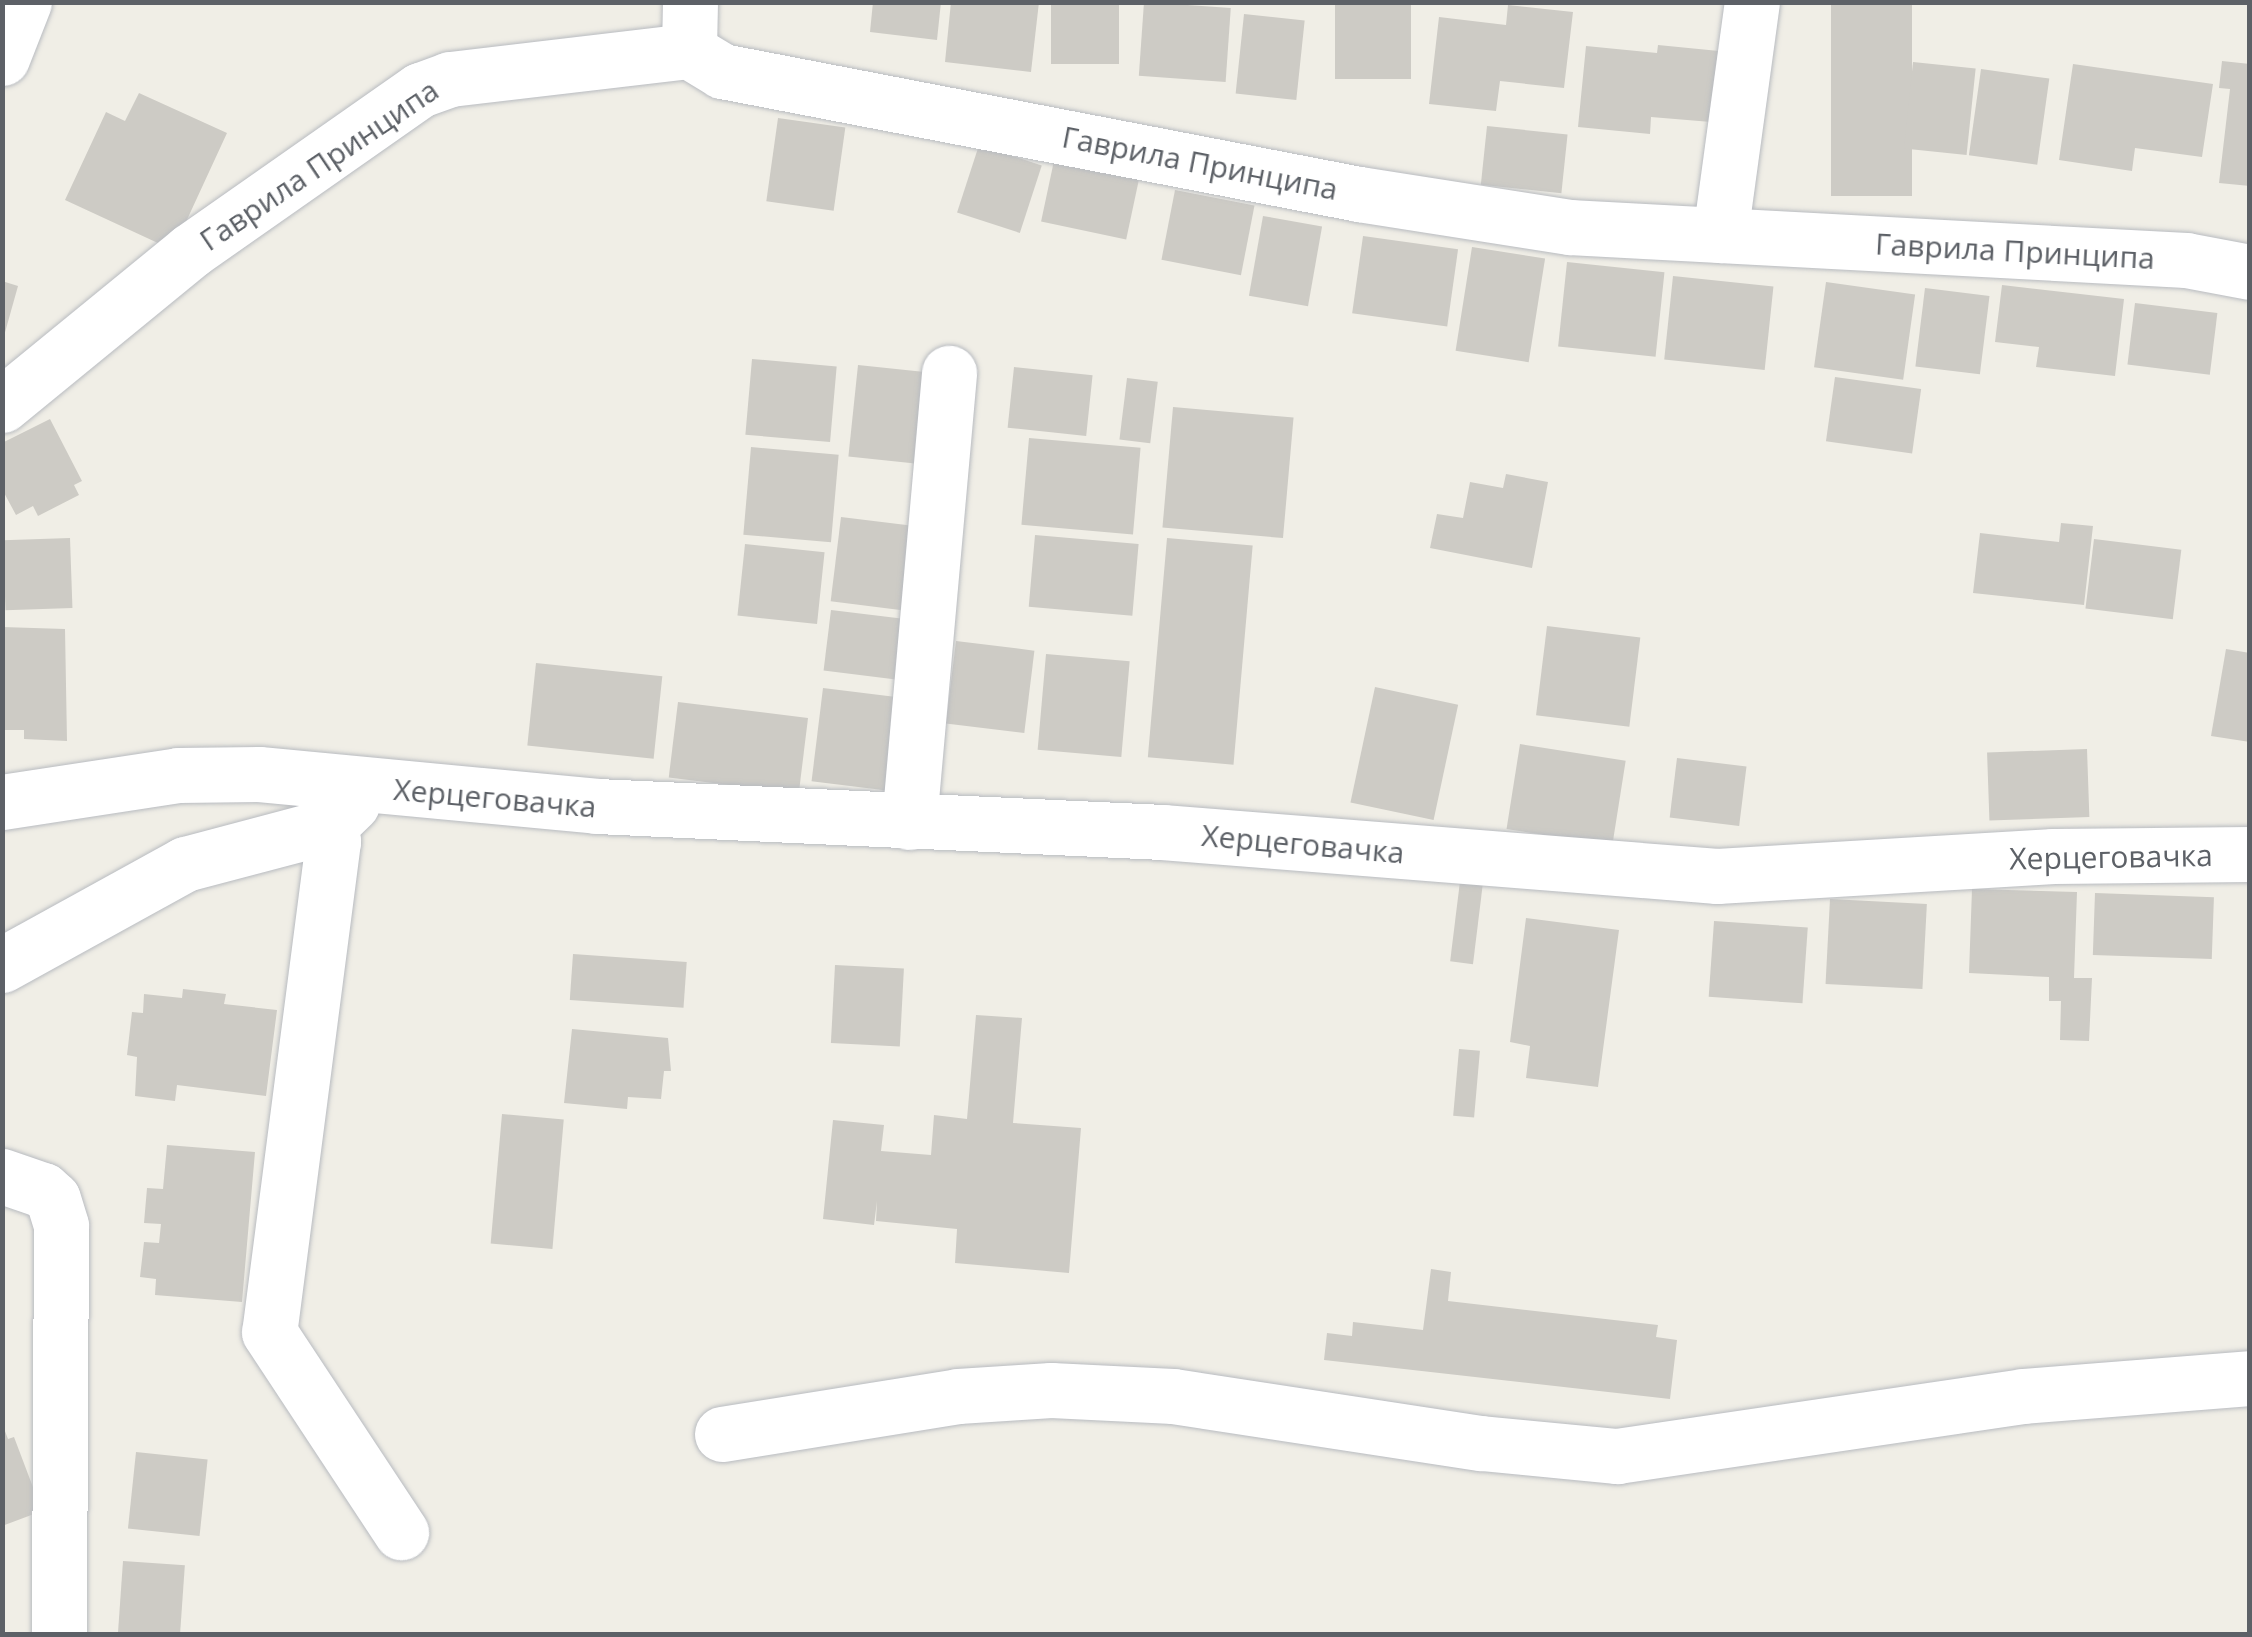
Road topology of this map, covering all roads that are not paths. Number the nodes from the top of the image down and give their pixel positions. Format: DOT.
graph roads {
  1 [pos="24,2"];
  2 [pos="1752,4"];
  3 [pos="690,27"];
  4 [pos="2,58"];
  5 [pos="1720,234"];
  6 [pos="2250,272"];
  7 [pos="948,373"];
  8 [pos="2,405"];
  9 [pos="2,802"];
  10 [pos="343,807"];
  11 [pos="909,822"];
  12 [pos="2250,854"];
  13 [pos="2,965"];
  14 [pos="2,1176"];
  15 [pos="2250,1378"];
  16 [pos="722,1434"];
  17 [pos="401,1532"];
  18 [pos="59,1634"];
  1 -- 4 [label="street"];
  2 -- 5 [label="street"];
  3 -- 5 [label="street, Гаврила Принципа"];
  3 -- 8 [label="street, Гаврила Принципа"];
  5 -- 6 [label="street, Гаврила Принципа"];
  7 -- 11 [label="street"];
  9 -- 10 [label="street, Херцеговачка"];
  10 -- 11 [label="street, Херцеговачка"];
  10 -- 13 [label="street, Херцеговачка"];
  10 -- 17 [label="street"];
  11 -- 12 [label="street, Херцеговачка"];
  14 -- 18 [label="street"];
  15 -- 16 [label="street"];
}
